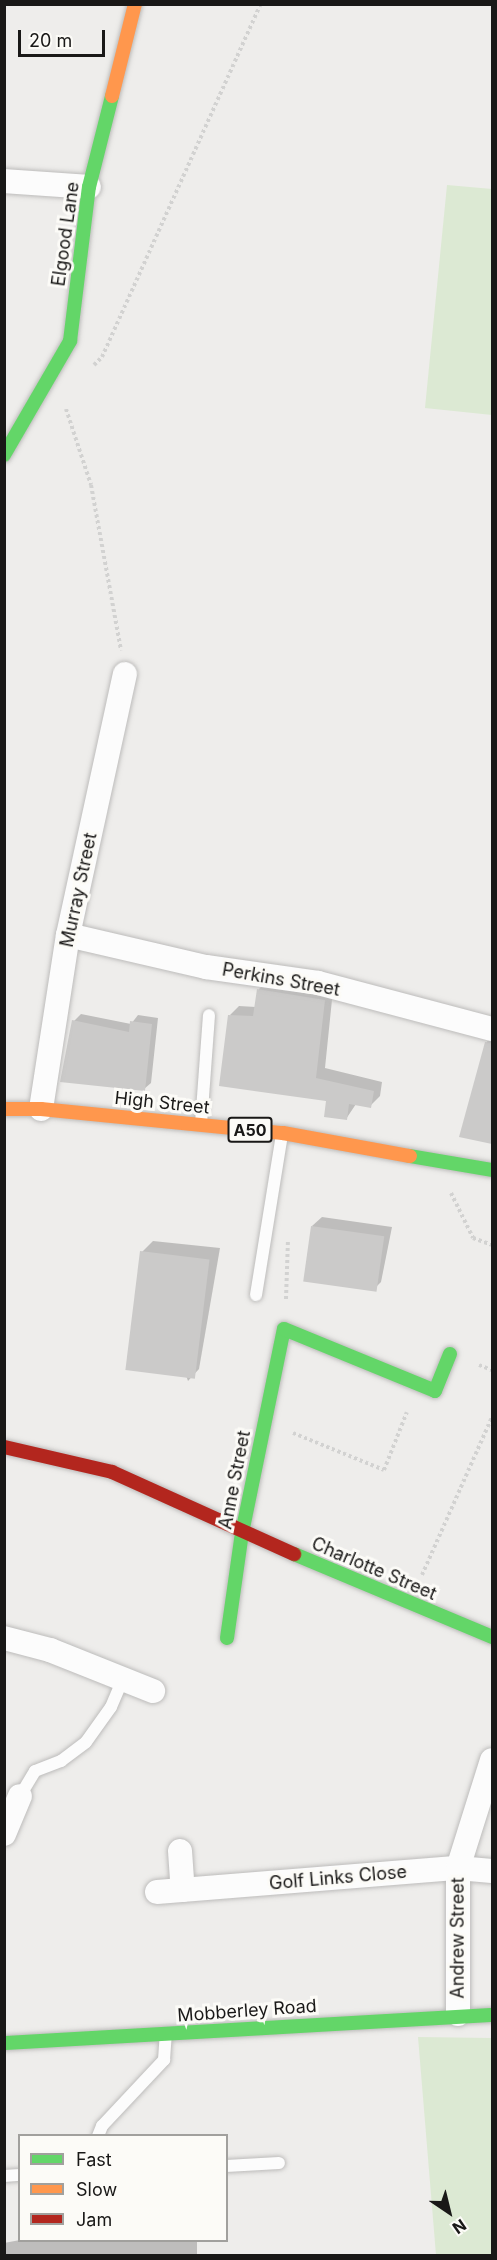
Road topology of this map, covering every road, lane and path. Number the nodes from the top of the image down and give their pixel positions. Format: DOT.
graph roads {
  1 [pos="135,4"];
  2 [pos="261,4"];
  3 [pos="4,181"];
  4 [pos="89,188"];
  5 [pos="53,375"];
  6 [pos="4,455"];
  7 [pos="125,674"];
  8 [pos="68,935"];
  9 [pos="209,1015"];
  10 [pos="492,1029"];
  11 [pos="4,1109"];
  12 [pos="41,1109"];
  13 [pos="201,1125"];
  14 [pos="282,1134"];
  15 [pos="435,1160"];
  16 [pos="492,1170"];
  17 [pos="289,1228"];
  18 [pos="492,1245"];
  19 [pos="256,1295"];
  20 [pos="284,1329"];
  21 [pos="450,1354"];
  22 [pos="419,1384"];
  23 [pos="492,1417"];
  24 [pos="265,1421"];
  25 [pos="4,1447"];
  26 [pos="243,1447"];
  27 [pos="259,1451"];
  28 [pos="242,1533"];
  29 [pos="409,1603"];
  30 [pos="492,1637"];
  31 [pos="4,1638"];
  32 [pos="227,1638"];
  33 [pos="123,1679"];
  34 [pos="153,1691"];
  35 [pos="492,1760"];
  36 [pos="20,1796"];
  37 [pos="4,1834"];
  38 [pos="180,1851"];
  39 [pos="458,1868"];
  40 [pos="492,1871"];
  41 [pos="183,1890"];
  42 [pos="157,1892"];
  43 [pos="458,2014"];
  44 [pos="492,2015"];
  45 [pos="166,2034"];
  46 [pos="4,2043"];
  47 [pos="99,2134"];
  48 [pos="279,2163"];
  49 [pos="228,2166"];
  1 -- 4 [label="street, Elgood Lane"];
  2 -- 5 [label="path"];
  3 -- 4 [label="street"];
  4 -- 5 [label="street, Elgood Lane"];
  5 -- 6 [label="street, Elgood Lane"];
  5 -- 7 [label="path"];
  7 -- 8 [label="street, Murray Street"];
  8 -- 10 [label="street, Perkins Street"];
  8 -- 12 [label="street, Murray Street"];
  9 -- 13 [label="lane"];
  11 -- 12 [label="street, High Street / A50"];
  12 -- 13 [label="street, High Street / A50"];
  13 -- 14 [label="street, High Street / A50"];
  14 -- 15 [label="street, High Street / A50"];
  14 -- 19 [label="lane"];
  15 -- 16 [label="street, High Street / A50"];
  15 -- 18 [label="path"];
  17 -- 20 [label="path"];
  20 -- 22 [label="street"];
  20 -- 24 [label="street, Anne Street"];
  21 -- 22 [label="street"];
  22 -- 24 [label="path"];
  23 -- 29 [label="path"];
  24 -- 27 [label="street, Anne Street"];
  25 -- 28 [label="street, Charlotte Street"];
  26 -- 27 [label="lane"];
  27 -- 28 [label="street, Anne Street"];
  28 -- 29 [label="street, Charlotte Street"];
  28 -- 32 [label="street, Anne Street"];
  29 -- 30 [label="street, Charlotte Street"];
  31 -- 33 [label="street"];
  33 -- 34 [label="street"];
  33 -- 36 [label="lane"];
  35 -- 39 [label="street, Andrew Street"];
  36 -- 37 [label="street"];
  38 -- 41 [label="street"];
  39 -- 40 [label="street, Golf Links Close"];
  39 -- 41 [label="street, Golf Links Close"];
  39 -- 43 [label="street, Andrew Street"];
  41 -- 42 [label="street, Golf Links Close"];
  43 -- 44 [label="street, Mobberley Road"];
  43 -- 45 [label="street, Mobberley Road"];
  45 -- 46 [label="street, Mobberley Road"];
  45 -- 47 [label="lane"];
  48 -- 49 [label="lane"];
}
